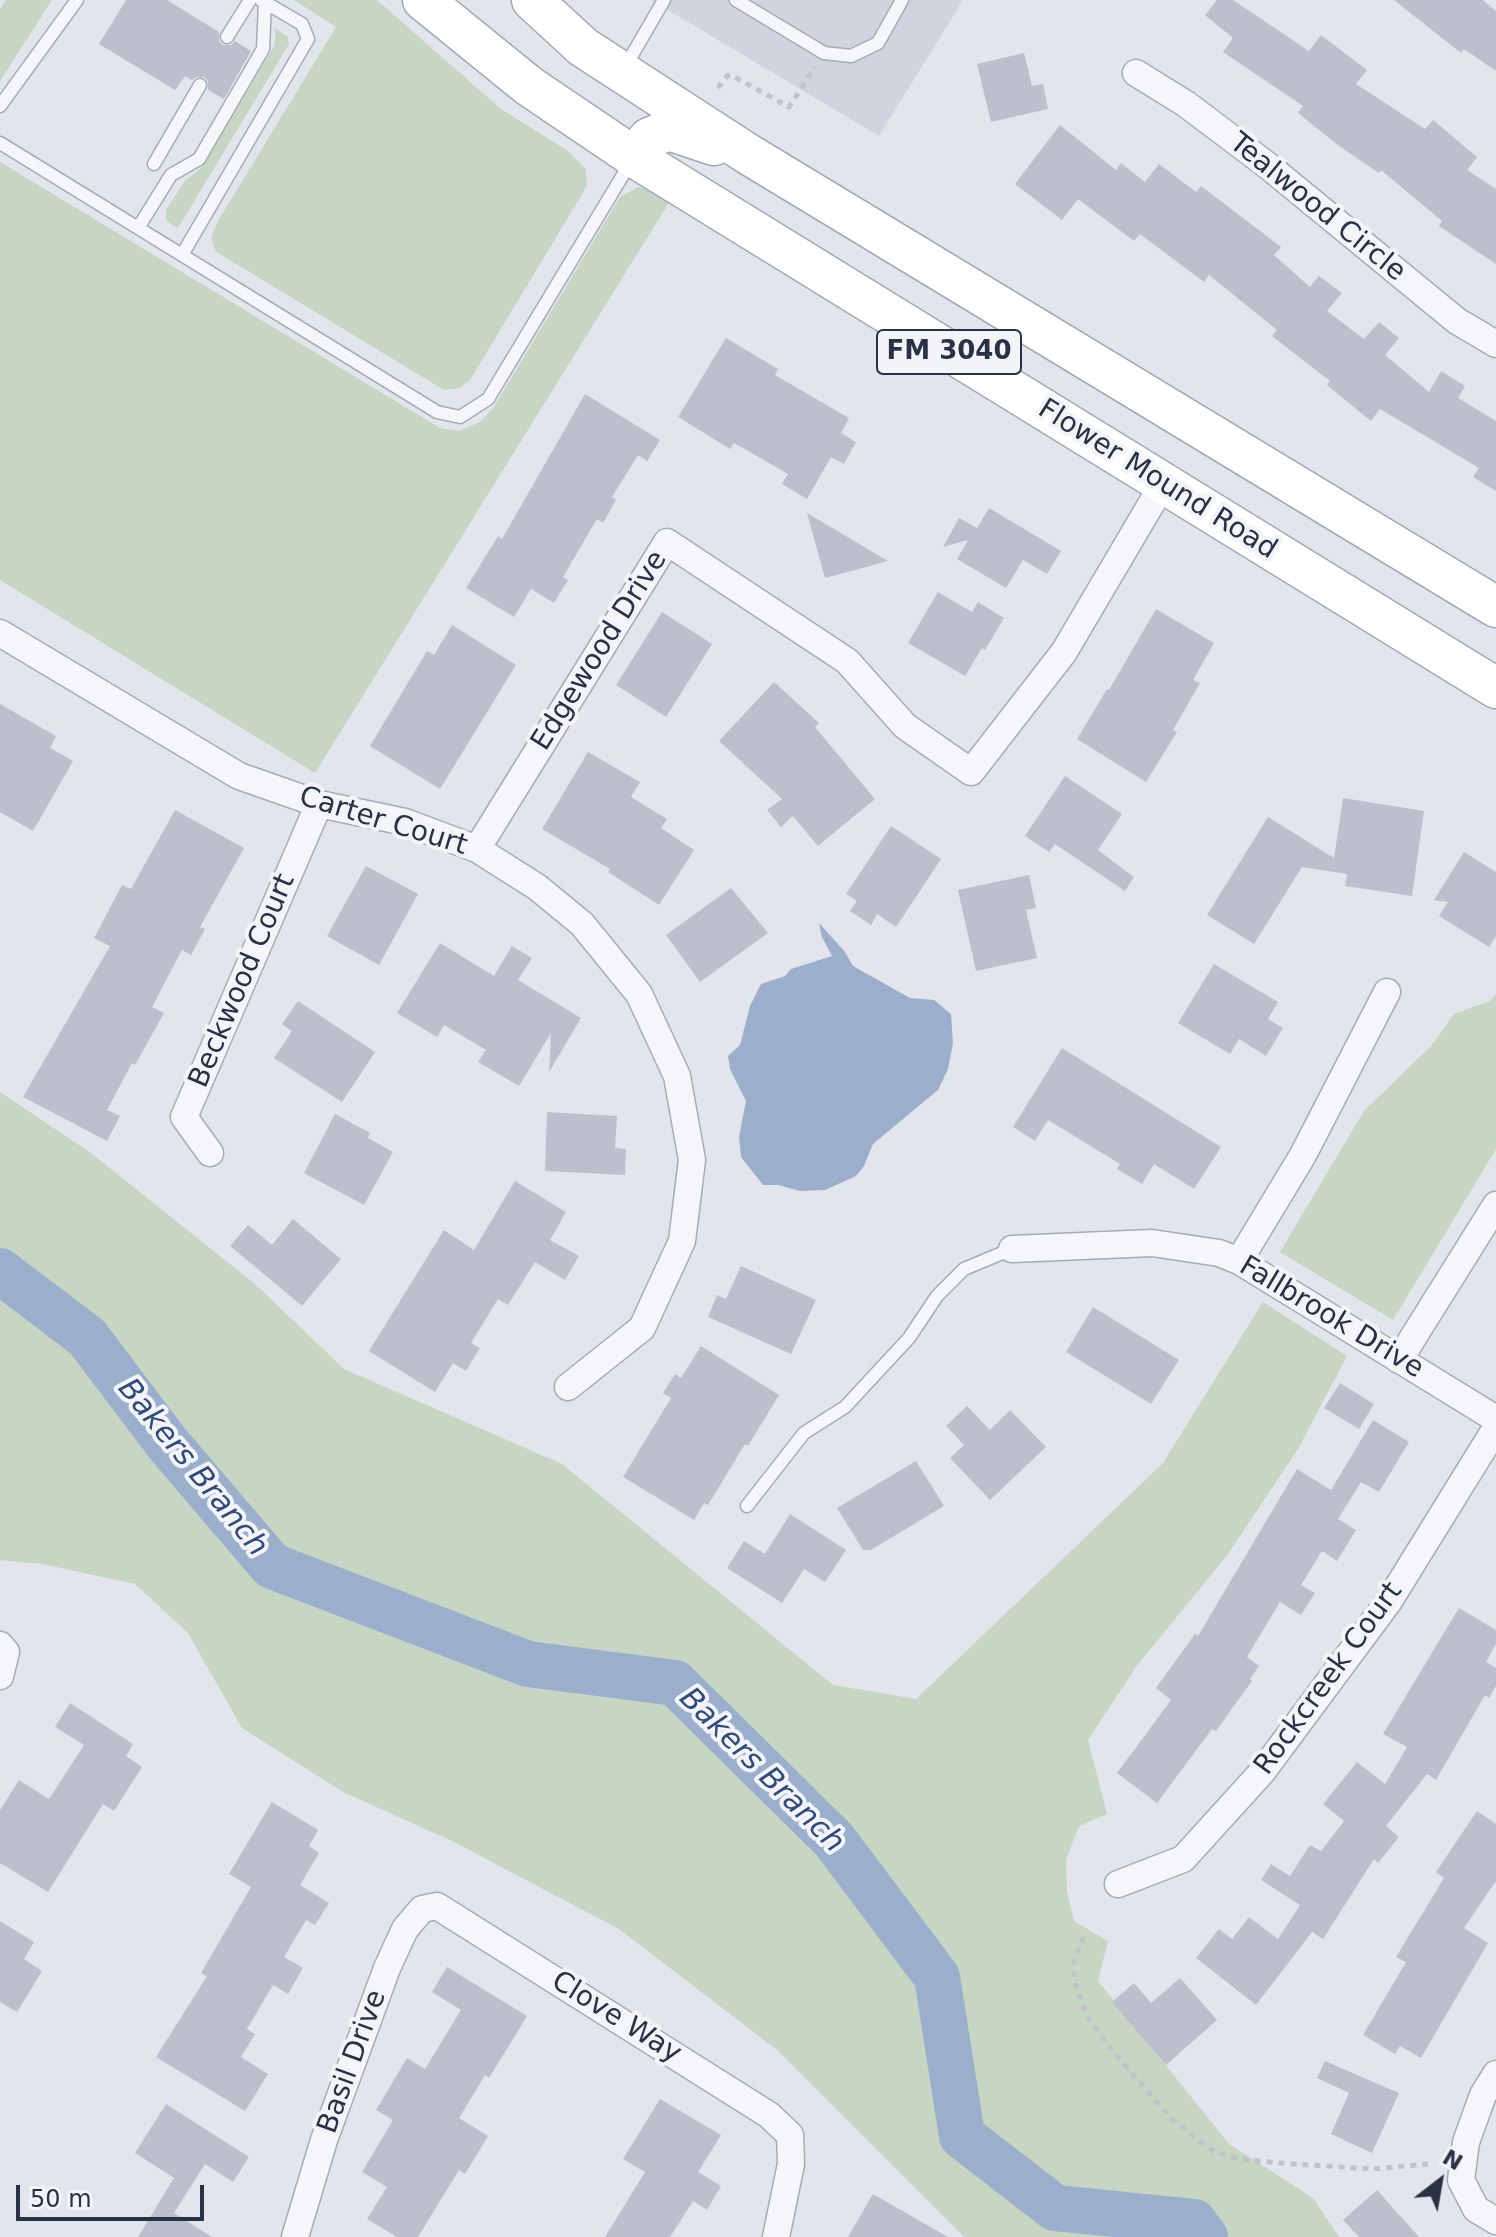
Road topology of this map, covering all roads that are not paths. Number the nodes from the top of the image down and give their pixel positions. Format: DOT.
graph roads {
  1 [pos="77,0"];
  2 [pos="250,0"];
  3 [pos="423,0"];
  4 [pos="532,0"];
  5 [pos="664,0"];
  6 [pos="736,0"];
  7 [pos="902,0"];
  8 [pos="263,1"];
  9 [pos="227,37"];
  10 [pos="623,72"];
  11 [pos="1136,73"];
  12 [pos="200,85"];
  13 [pos="0,106"];
  14 [pos="0,143"];
  15 [pos="748,154"];
  16 [pos="634,157"];
  17 [pos="154,164"];
  18 [pos="138,228"];
  19 [pos="182,255"];
  20 [pos="1496,344"];
  21 [pos="1163,484"];
  22 [pos="1496,607"];
  23 [pos="0,633"];
  24 [pos="1496,688"];
  25 [pos="319,804"];
  26 [pos="477,849"];
  27 [pos="1387,992"];
  28 [pos="210,1153"];
  29 [pos="1496,1205"];
  30 [pos="1012,1249"];
  31 [pos="1239,1261"];
  32 [pos="1399,1360"];
  33 [pos="568,1387"];
  34 [pos="1496,1419"];
  35 [pos="1496,1428"];
  36 [pos="747,1506"];
  37 [pos="1118,1884"];
  38 [pos="437,1906"];
  39 [pos="1496,2074"];
  40 [pos="1496,2221"];
  41 [pos="295,2237"];
  42 [pos="776,2237"];
  1 -- 13 [label="lane"];
  2 -- 9 [label="lane"];
  3 -- 16 [label="main road, Flower Mound Road / FM 3040"];
  4 -- 10 [label="main road, FM 3040"];
  5 -- 10 [label="lane"];
  6 -- 7 [label="lane"];
  8 -- 18 [label="lane"];
  8 -- 19 [label="lane"];
  10 -- 15 [label="main road, FM 3040"];
  11 -- 20 [label="street, Tealwood Circle"];
  12 -- 17 [label="lane"];
  14 -- 18 [label="lane"];
  15 -- 16 [label="main road"];
  15 -- 22 [label="main road, FM 3040"];
  16 -- 19 [label="lane"];
  16 -- 21 [label="main road, Flower Mound Road / FM 3040"];
  18 -- 19 [label="lane"];
  21 -- 24 [label="main road, Flower Mound Road / FM 3040"];
  21 -- 26 [label="street, Edgewood Drive"];
  23 -- 25 [label="street, Carter Court"];
  25 -- 26 [label="street, Carter Court"];
  25 -- 28 [label="street, Beckwood Court"];
  26 -- 33 [label="street, Carter Court"];
  27 -- 31 [label="street"];
  29 -- 32 [label="street"];
  30 -- 31 [label="street, Fallbrook Drive"];
  30 -- 36 [label="lane"];
  31 -- 32 [label="street, Fallbrook Drive"];
  32 -- 34 [label="street, Fallbrook Drive"];
  35 -- 37 [label="street, Rockcreek Court"];
  38 -- 41 [label="street, Basil Drive"];
  38 -- 42 [label="street, Clove Way"];
  39 -- 40 [label="street"];
}
